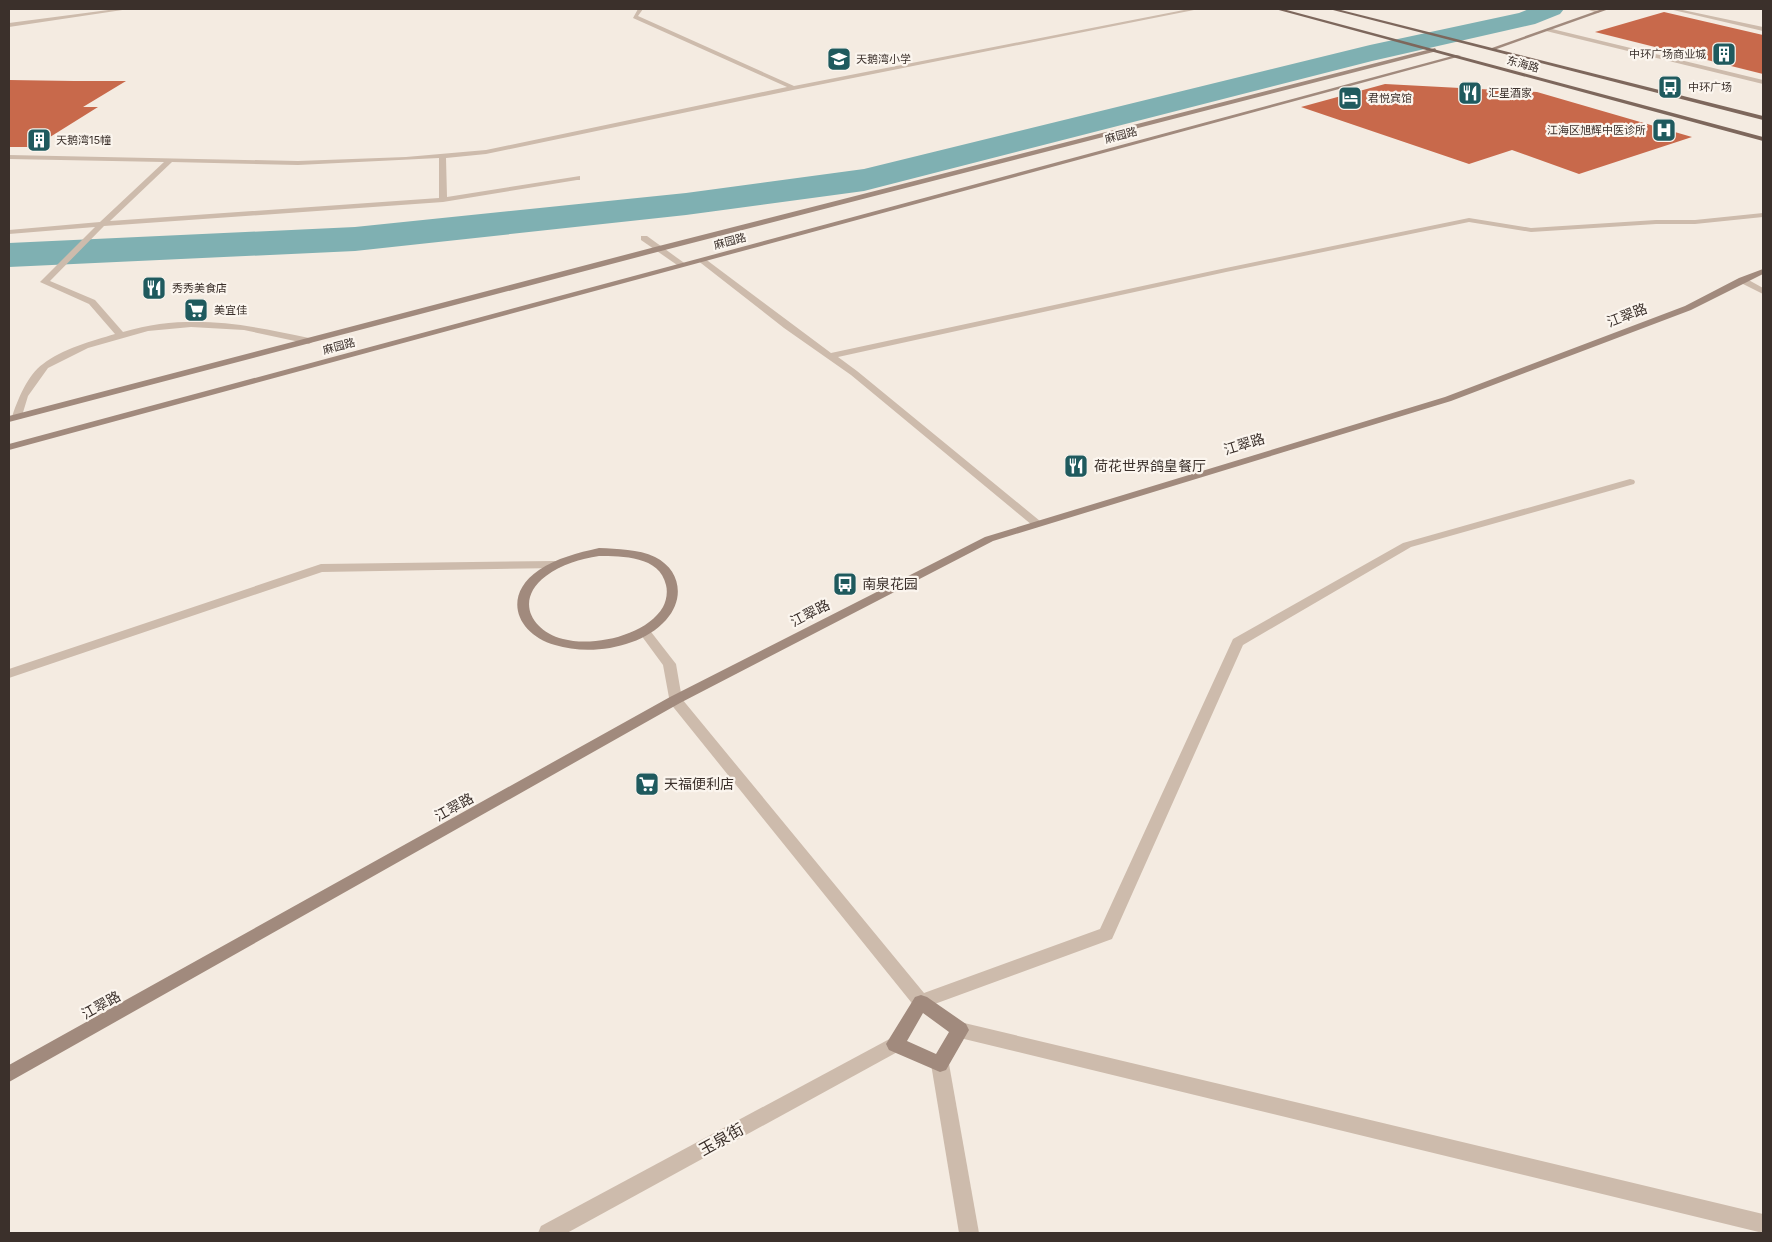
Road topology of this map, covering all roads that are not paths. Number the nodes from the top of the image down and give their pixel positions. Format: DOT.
graph roads {
  1 [pos="126,9"];
  2 [pos="640,9"];
  3 [pos="1196,9"];
  4 [pos="1278,9"];
  5 [pos="1332,9"];
  6 [pos="1589,9"];
  7 [pos="1606,9"];
  8 [pos="1672,9"];
  9 [pos="1598,11"];
  10 [pos="9,25"];
  11 [pos="1763,29"];
  12 [pos="1548,30"];
  13 [pos="1492,49"];
  14 [pos="1434,50"];
  15 [pos="1458,56"];
  16 [pos="1763,82"];
  17 [pos="793,88"];
  18 [pos="1763,118"];
  19 [pos="1763,139"];
  20 [pos="442,156"];
  21 [pos="9,158"];
  22 [pos="171,160"];
  23 [pos="577,178"];
  24 [pos="443,200"];
  25 [pos="1763,215"];
  26 [pos="102,224"];
  27 [pos="9,232"];
  28 [pos="644,238"];
  29 [pos="658,249"];
  30 [pos="701,260"];
  31 [pos="683,265"];
  32 [pos="1763,271"];
  33 [pos="1742,280"];
  34 [pos="1763,291"];
  35 [pos="121,336"];
  36 [pos="309,341"];
  37 [pos="830,356"];
  38 [pos="13,418"];
  39 [pos="9,447"];
  40 [pos="1630,482"];
  41 [pos="1036,523"];
  42 [pos="555,565"];
  43 [pos="644,630"];
  44 [pos="9,674"];
  45 [pos="675,700"];
  46 [pos="921,1002"];
  47 [pos="960,1030"];
  48 [pos="895,1044"];
  49 [pos="940,1064"];
  50 [pos="9,1074"];
  51 [pos="1763,1224"];
  52 [pos="548,1233"];
  53 [pos="969,1233"];
  1 -- 10 [label="street"];
  2 -- 17 [label="street"];
  3 -- 17 [label="street"];
  4 -- 14 [label="main road, 东海路"];
  5 -- 13 [label="main road, 东海路"];
  6 -- 9 [label="street"];
  7 -- 9 [label="street"];
  8 -- 11 [label="street"];
  9 -- 12 [label="street"];
  12 -- 13 [label="street"];
  12 -- 16 [label="street"];
  13 -- 18 [label="main road, 东海路"];
  14 -- 15 [label="main road, 东海路"];
  14 -- 29 [label="street, 麻园路"];
  15 -- 19 [label="main road, 东海路"];
  15 -- 30 [label="street, 麻园路"];
  17 -- 20 [label="street"];
  20 -- 22 [label="street"];
  20 -- 24 [label="street"];
  21 -- 22 [label="street"];
  22 -- 26 [label="street"];
  23 -- 24 [label="street"];
  24 -- 26 [label="street"];
  25 -- 37 [label="street"];
  26 -- 27 [label="street"];
  26 -- 35 [label="street"];
  28 -- 29 [label="street"];
  29 -- 31 [label="street"];
  29 -- 36 [label="street, 麻园路"];
  30 -- 31 [label="street, 麻园路"];
  30 -- 37 [label="street"];
  31 -- 39 [label="street, 麻园路"];
  32 -- 33 [label="street, 江翠路"];
  33 -- 34 [label="street"];
  33 -- 41 [label="street, 江翠路"];
  35 -- 36 [label="street"];
  35 -- 38 [label="street"];
  36 -- 38 [label="street, 麻园路"];
  37 -- 41 [label="street"];
  40 -- 46 [label="street"];
  41 -- 45 [label="street, 江翠路"];
  42 -- 43 [label="street"];
  42 -- 43 [label="street"];
  42 -- 44 [label="street"];
  43 -- 45 [label="street"];
  45 -- 46 [label="street"];
  45 -- 50 [label="street, 江翠路"];
  46 -- 47 [label="street"];
  46 -- 48 [label="street"];
  47 -- 49 [label="street"];
  47 -- 51 [label="street"];
  48 -- 49 [label="street"];
  48 -- 52 [label="street, 玉泉街"];
  49 -- 53 [label="street"];
}
